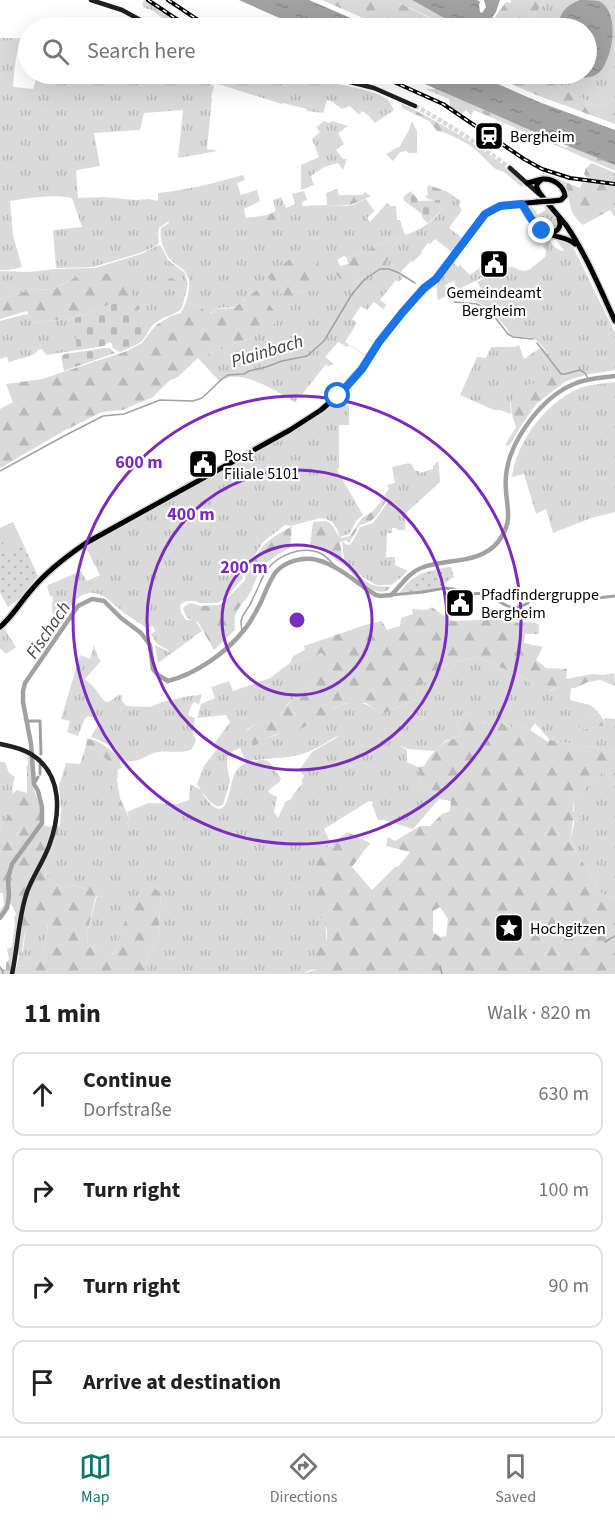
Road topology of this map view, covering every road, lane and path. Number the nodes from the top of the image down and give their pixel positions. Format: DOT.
graph roads {
  1 [pos="91,0"];
  2 [pos="137,18"];
  3 [pos="358,84"];
  4 [pos="415,106"];
  5 [pos="510,168"];
  6 [pos="541,180"];
  7 [pos="527,183"];
  8 [pos="543,198"];
  9 [pos="524,203"];
  10 [pos="553,209"];
  11 [pos="581,251"];
  12 [pos="615,321"];
  13 [pos="0,627"];
  14 [pos="0,744"];
  15 [pos="12,974"];
  1 -- 2 [label="main road"];
  3 -- 4 [label="main road"];
  5 -- 7 [label="main road"];
  6 -- 7 [label="main road"];
  6 -- 8 [label="main road"];
  6 -- 9 [label="main road, bridge"];
  7 -- 8 [label="main road"];
  8 -- 10 [label="main road"];
  9 -- 10 [label="main road"];
  9 -- 11 [label="main road"];
  9 -- 13 [label="main road"];
  10 -- 11 [label="main road"];
  11 -- 12 [label="main road"];
  14 -- 15 [label="main road"];
}
